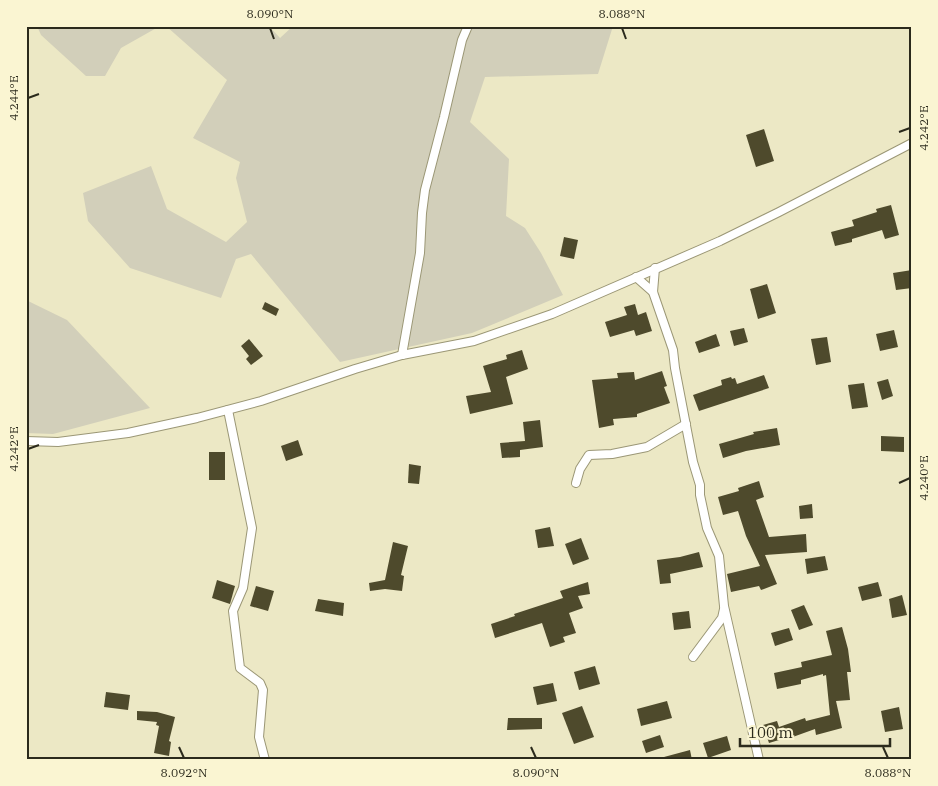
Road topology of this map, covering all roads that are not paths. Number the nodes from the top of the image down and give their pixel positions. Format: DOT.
graph roads {
  1 [pos="468,26"];
  2 [pos="912,142"];
  3 [pos="656,268"];
  4 [pos="636,277"];
  5 [pos="653,292"];
  6 [pos="402,355"];
  7 [pos="228,410"];
  8 [pos="686,424"];
  9 [pos="26,441"];
  10 [pos="576,483"];
  11 [pos="724,606"];
  12 [pos="693,657"];
  13 [pos="265,760"];
  14 [pos="758,760"];
  1 -- 6 [label="street"];
  2 -- 3 [label="street"];
  3 -- 4 [label="street"];
  3 -- 5 [label="street"];
  4 -- 5 [label="street"];
  4 -- 6 [label="street"];
  5 -- 8 [label="street"];
  6 -- 7 [label="street"];
  7 -- 9 [label="street"];
  7 -- 13 [label="street"];
  8 -- 10 [label="street"];
  8 -- 11 [label="street"];
  11 -- 12 [label="street"];
  11 -- 14 [label="street"];
}
